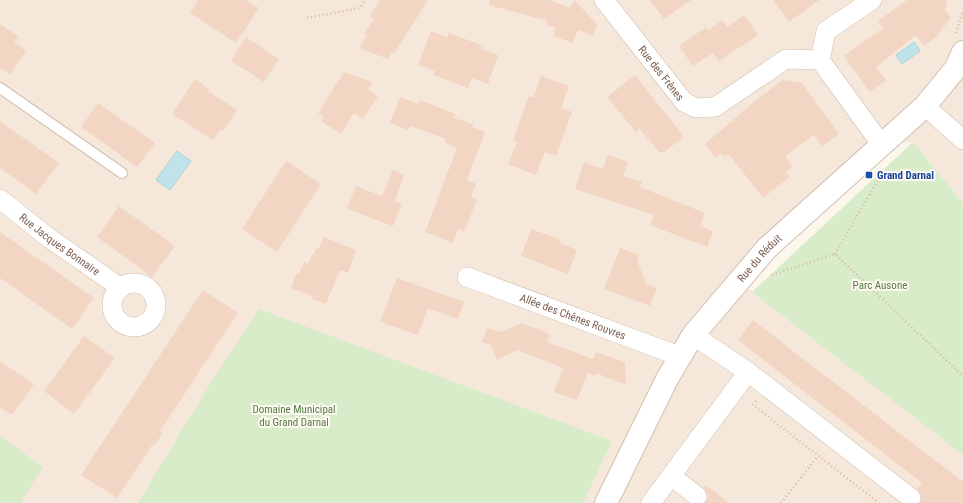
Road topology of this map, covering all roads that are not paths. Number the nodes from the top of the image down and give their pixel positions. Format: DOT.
graph roads {
  1 [pos="604,0"];
  2 [pos="872,0"];
  3 [pos="963,52"];
  4 [pos="820,60"];
  5 [pos="0,88"];
  6 [pos="925,106"];
  7 [pos="963,140"];
  8 [pos="881,144"];
  9 [pos="122,173"];
  10 [pos="0,199"];
  11 [pos="467,276"];
  12 [pos="121,288"];
  13 [pos="693,335"];
  14 [pos="679,356"];
  15 [pos="748,372"];
  16 [pos="671,476"];
  17 [pos="697,496"];
  18 [pos="910,498"];
  19 [pos="606,503"];
  20 [pos="652,503"];
  1 -- 4 [label="street, Rue des Frênes"];
  2 -- 4 [label="street"];
  3 -- 6 [label="street, Rue du Réduit"];
  4 -- 8 [label="street"];
  5 -- 9 [label="lane"];
  6 -- 7 [label="street"];
  6 -- 8 [label="street, Rue du Réduit"];
  8 -- 13 [label="street, Rue du Réduit"];
  10 -- 12 [label="street, Rue Jacques Bonnaire"];
  11 -- 14 [label="street, Allée des Chênes Rouvres"];
  13 -- 14 [label="street, Rue du Réduit"];
  13 -- 15 [label="street"];
  14 -- 19 [label="street, Rue du Réduit"];
  15 -- 16 [label="street"];
  15 -- 18 [label="street"];
  16 -- 17 [label="street"];
  16 -- 20 [label="street"];
}
